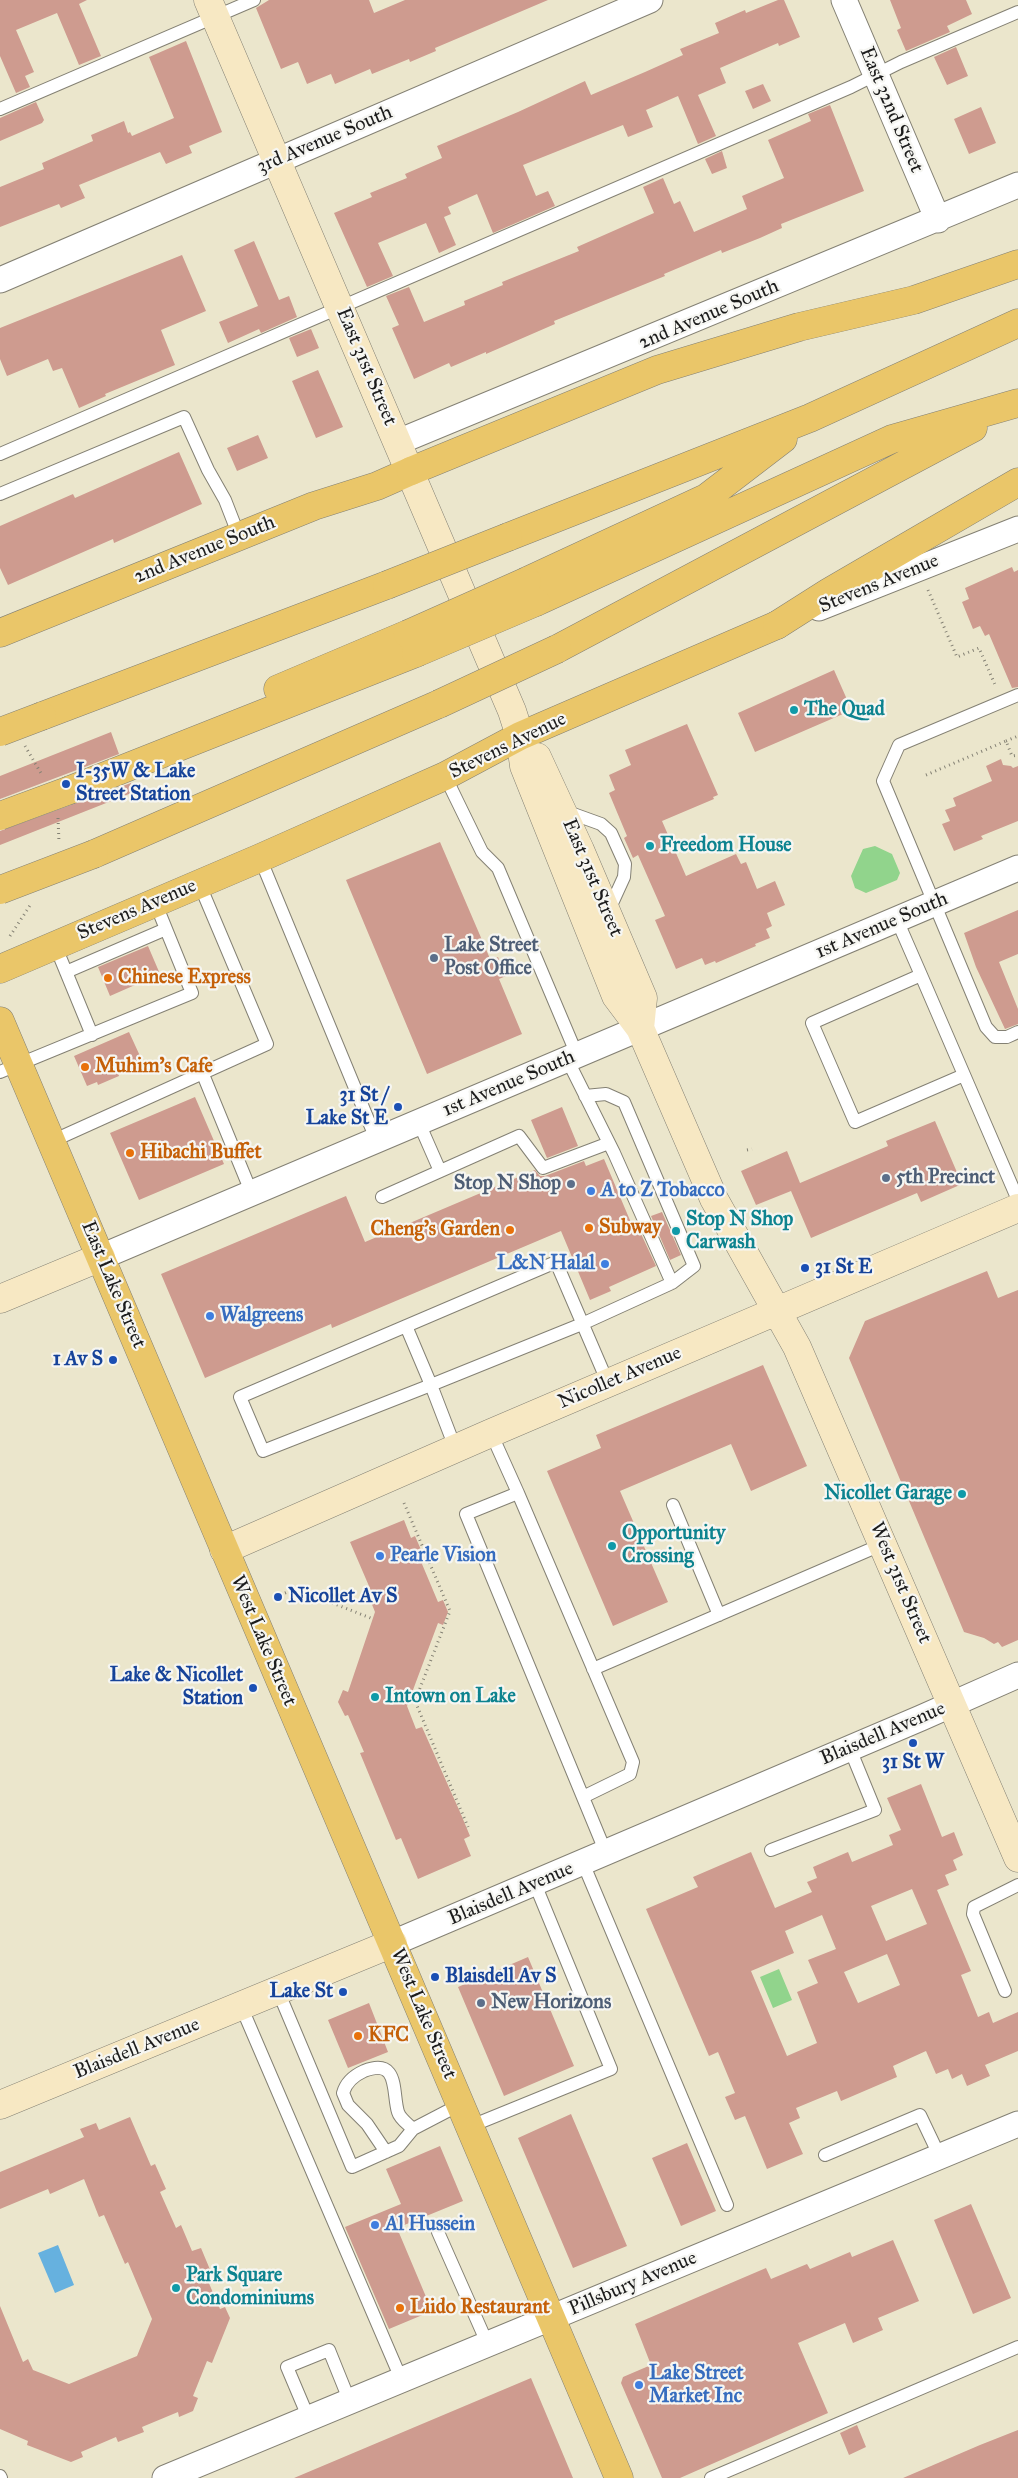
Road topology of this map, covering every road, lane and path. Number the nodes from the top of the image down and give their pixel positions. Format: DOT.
graph roads {
  1 [pos="254,0"];
  2 [pos="650,0"];
  3 [pos="844,0"];
  4 [pos="212,9"];
  5 [pos="1018,12"];
  6 [pos="876,74"];
  7 [pos="0,109"];
  8 [pos="278,161"];
  9 [pos="1018,185"];
  10 [pos="938,220"];
  11 [pos="1018,264"];
  12 [pos="0,280"];
  13 [pos="341,307"];
  14 [pos="1018,323"];
  15 [pos="1018,404"];
  16 [pos="810,418"];
  17 [pos="398,442"];
  18 [pos="0,454"];
  19 [pos="411,471"];
  20 [pos="1018,482"];
  21 [pos="0,494"];
  22 [pos="1018,529"];
  23 [pos="238,536"];
  24 [pos="928,590"];
  25 [pos="532,592"];
  26 [pos="777,625"];
  27 [pos="0,634"];
  28 [pos="1018,695"];
  29 [pos="1002,701"];
  30 [pos="0,732"];
  31 [pos="520,736"];
  32 [pos="1018,736"];
  33 [pos="1006,741"];
  34 [pos="1018,755"];
  35 [pos="926,775"];
  36 [pos="445,776"];
  37 [pos="67,781"];
  38 [pos="0,798"];
  39 [pos="562,810"];
  40 [pos="0,816"];
  41 [pos="260,858"];
  42 [pos="1018,868"];
  43 [pos="199,883"];
  44 [pos="0,890"];
  45 [pos="155,902"];
  46 [pos="934,904"];
  47 [pos="608,914"];
  48 [pos="897,920"];
  49 [pos="166,929"];
  50 [pos="55,945"];
  51 [pos="0,969"];
  52 [pos="66,972"];
  53 [pos="921,975"];
  54 [pos="0,1021"];
  55 [pos="640,1028"];
  56 [pos="1018,1032"];
  57 [pos="92,1035"];
  58 [pos="572,1057"];
  59 [pos="9,1068"];
  60 [pos="202,1072"];
  61 [pos="964,1075"];
  62 [pos="585,1096"];
  63 [pos="420,1123"];
  64 [pos="376,1138"];
  65 [pos="50,1142"];
  66 [pos="609,1143"];
  67 [pos="440,1171"];
  68 [pos="252,1194"];
  69 [pos="382,1197"];
  70 [pos="1018,1200"];
  71 [pos="1018,1208"];
  72 [pos="101,1257"];
  73 [pos="672,1283"];
  74 [pos="0,1299"];
  75 [pos="777,1310"];
  76 [pos="582,1324"];
  77 [pos="406,1326"];
  78 [pos="608,1383"];
  79 [pos="431,1385"];
  80 [pos="491,1433"];
  81 [pos="456,1450"];
  82 [pos="518,1492"];
  83 [pos="404,1503"];
  84 [pos="673,1506"];
  85 [pos="883,1544"];
  86 [pos="224,1550"];
  87 [pos="285,1593"];
  88 [pos="719,1615"];
  89 [pos="372,1619"];
  90 [pos="593,1669"];
  91 [pos="1018,1674"];
  92 [pos="952,1705"];
  93 [pos="850,1749"];
  94 [pos="583,1797"];
  95 [pos="468,1827"];
  96 [pos="771,1850"];
  97 [pos="606,1853"];
  98 [pos="1018,1858"];
  99 [pos="583,1863"];
  100 [pos="534,1884"];
  101 [pos="1018,1885"];
  102 [pos="393,1943"];
  103 [pos="278,1990"];
  104 [pos="1005,1990"];
  105 [pos="241,2006"];
  106 [pos="0,2106"];
  107 [pos="466,2115"];
  108 [pos="1018,2124"];
  109 [pos="413,2129"];
  110 [pos="386,2152"];
  111 [pos="825,2155"];
  112 [pos="940,2157"];
  113 [pos="727,2205"];
  114 [pos="438,2232"];
  115 [pos="552,2318"];
  116 [pos="488,2345"];
  117 [pos="1018,2347"];
  118 [pos="402,2381"];
  119 [pos="350,2402"];
  120 [pos="309,2419"];
  121 [pos="165,2478"];
  122 [pos="619,2478"];
  123 [pos="711,2478"];
  1 -- 4 [label="lane"];
  2 -- 8 [label="street, 3rd Avenue South"];
  3 -- 6 [label="street, East 32nd Street"];
  4 -- 7 [label="lane"];
  4 -- 8 [label="street, East 31st Street"];
  5 -- 6 [label="lane"];
  6 -- 10 [label="street, East 32nd Street"];
  6 -- 13 [label="lane"];
  8 -- 12 [label="street, 3rd Avenue South"];
  8 -- 13 [label="street, East 31st Street"];
  9 -- 10 [label="street, 2nd Avenue South"];
  10 -- 17 [label="street, 2nd Avenue South"];
  11 -- 19 [label="main road, 2nd Avenue South"];
  13 -- 17 [label="street, East 31st Street"];
  13 -- 18 [label="lane"];
  14 -- 16 [label="main road"];
  15 -- 25 [label="main road"];
  15 -- 44 [label="main road, bridge"];
  16 -- 25 [label="main road"];
  16 -- 30 [label="main road, bridge"];
  17 -- 19 [label="street, East 31st Street"];
  19 -- 23 [label="main road, 2nd Avenue South"];
  19 -- 31 [label="street, East 31st Street"];
  20 -- 26 [label="main road"];
  21 -- 23 [label="lane"];
  22 -- 26 [label="street, Stevens Avenue"];
  23 -- 27 [label="main road, 2nd Avenue South"];
  24 -- 29 [label="path"];
  25 -- 37 [label="main road, bridge"];
  26 -- 31 [label="main road, Stevens Avenue"];
  28 -- 29 [label="lane"];
  29 -- 46 [label="lane"];
  31 -- 36 [label="main road, Stevens Avenue"];
  31 -- 39 [label="street, East 31st Street"];
  31 -- 55 [label="street, East 31st Street"];
  32 -- 33 [label="path"];
  33 -- 34 [label="path"];
  33 -- 35 [label="path"];
  36 -- 41 [label="main road, Stevens Avenue"];
  36 -- 58 [label="lane"];
  37 -- 38 [label="main road"];
  37 -- 40 [label="main road, bridge"];
  39 -- 47 [label="street, East 31st Street"];
  39 -- 47 [label="lane"];
  41 -- 43 [label="main road, Stevens Avenue"];
  41 -- 64 [label="lane"];
  42 -- 46 [label="street, 1st Avenue South"];
  43 -- 45 [label="main road, Stevens Avenue"];
  43 -- 60 [label="lane"];
  45 -- 49 [label="lane"];
  45 -- 50 [label="main road, Stevens Avenue"];
  46 -- 48 [label="street, 1st Avenue South"];
  46 -- 56 [label="lane"];
  47 -- 55 [label="street, East 31st Street"];
  48 -- 53 [label="lane"];
  48 -- 55 [label="street, 1st Avenue South"];
  49 -- 52 [label="lane"];
  49 -- 57 [label="lane"];
  50 -- 51 [label="main road, Stevens Avenue"];
  50 -- 52 [label="lane"];
  52 -- 57 [label="lane"];
  53 -- 61 [label="lane"];
  53 -- 61 [label="lane"];
  54 -- 59 [label="main road, East Lake Street"];
  55 -- 58 [label="street, 1st Avenue South"];
  55 -- 75 [label="street, East 31st Street"];
  57 -- 59 [label="lane"];
  58 -- 62 [label="lane"];
  58 -- 63 [label="street, 1st Avenue South"];
  59 -- 65 [label="main road, East Lake Street"];
  60 -- 65 [label="lane"];
  60 -- 68 [label="lane"];
  61 -- 70 [label="lane"];
  62 -- 66 [label="lane"];
  62 -- 73 [label="lane"];
  63 -- 64 [label="street, 1st Avenue South"];
  63 -- 67 [label="lane"];
  64 -- 68 [label="street, 1st Avenue South"];
  65 -- 72 [label="main road, East Lake Street"];
  66 -- 67 [label="lane"];
  66 -- 73 [label="lane"];
  67 -- 69 [label="lane"];
  68 -- 72 [label="street, 1st Avenue South"];
  71 -- 75 [label="street, Nicollet Avenue"];
  72 -- 74 [label="street, 1st Avenue South"];
  72 -- 86 [label="main road, East Lake Street"];
  73 -- 76 [label="lane"];
  75 -- 78 [label="street, Nicollet Avenue"];
  75 -- 85 [label="street, West 31st Street"];
  76 -- 77 [label="lane"];
  76 -- 78 [label="lane"];
  76 -- 79 [label="lane"];
  77 -- 79 [label="lane"];
  77 -- 79 [label="lane"];
  78 -- 80 [label="street, Nicollet Avenue"];
  79 -- 81 [label="lane"];
  80 -- 81 [label="street, Nicollet Avenue"];
  80 -- 82 [label="lane"];
  81 -- 86 [label="street, Nicollet Avenue"];
  82 -- 90 [label="lane"];
  82 -- 94 [label="lane"];
  83 -- 95 [label="path"];
  84 -- 88 [label="lane"];
  85 -- 88 [label="lane"];
  85 -- 92 [label="street, West 31st Street"];
  86 -- 102 [label="main road, West Lake Street"];
  87 -- 89 [label="path"];
  88 -- 90 [label="lane"];
  90 -- 94 [label="lane"];
  91 -- 92 [label="street, Blaisdell Avenue"];
  92 -- 93 [label="street, Blaisdell Avenue"];
  92 -- 98 [label="street, West 31st Street"];
  93 -- 96 [label="lane"];
  93 -- 97 [label="street, Blaisdell Avenue"];
  94 -- 97 [label="lane"];
  97 -- 99 [label="street, Blaisdell Avenue"];
  99 -- 100 [label="street, Blaisdell Avenue"];
  99 -- 113 [label="lane"];
  100 -- 102 [label="street, Blaisdell Avenue"];
  100 -- 107 [label="lane"];
  101 -- 104 [label="lane"];
  102 -- 103 [label="street, Blaisdell Avenue"];
  102 -- 107 [label="main road, West Lake Street"];
  103 -- 105 [label="street, Blaisdell Avenue"];
  103 -- 110 [label="lane"];
  105 -- 106 [label="street, Blaisdell Avenue"];
  105 -- 118 [label="lane"];
  107 -- 109 [label="lane"];
  107 -- 115 [label="main road, West Lake Street"];
  108 -- 112 [label="street, Pillsbury Avenue"];
  109 -- 110 [label="lane"];
  109 -- 110 [label="lane"];
  111 -- 112 [label="lane"];
  112 -- 115 [label="street, Pillsbury Avenue"];
  114 -- 116 [label="lane"];
  115 -- 116 [label="street, Pillsbury Avenue"];
  115 -- 122 [label="main road, West Lake Street"];
  116 -- 118 [label="street, Pillsbury Avenue"];
  117 -- 123 [label="lane"];
  118 -- 119 [label="street, Pillsbury Avenue"];
  119 -- 120 [label="street, Pillsbury Avenue"];
  119 -- 120 [label="lane"];
  120 -- 121 [label="street, Pillsbury Avenue"];
}
